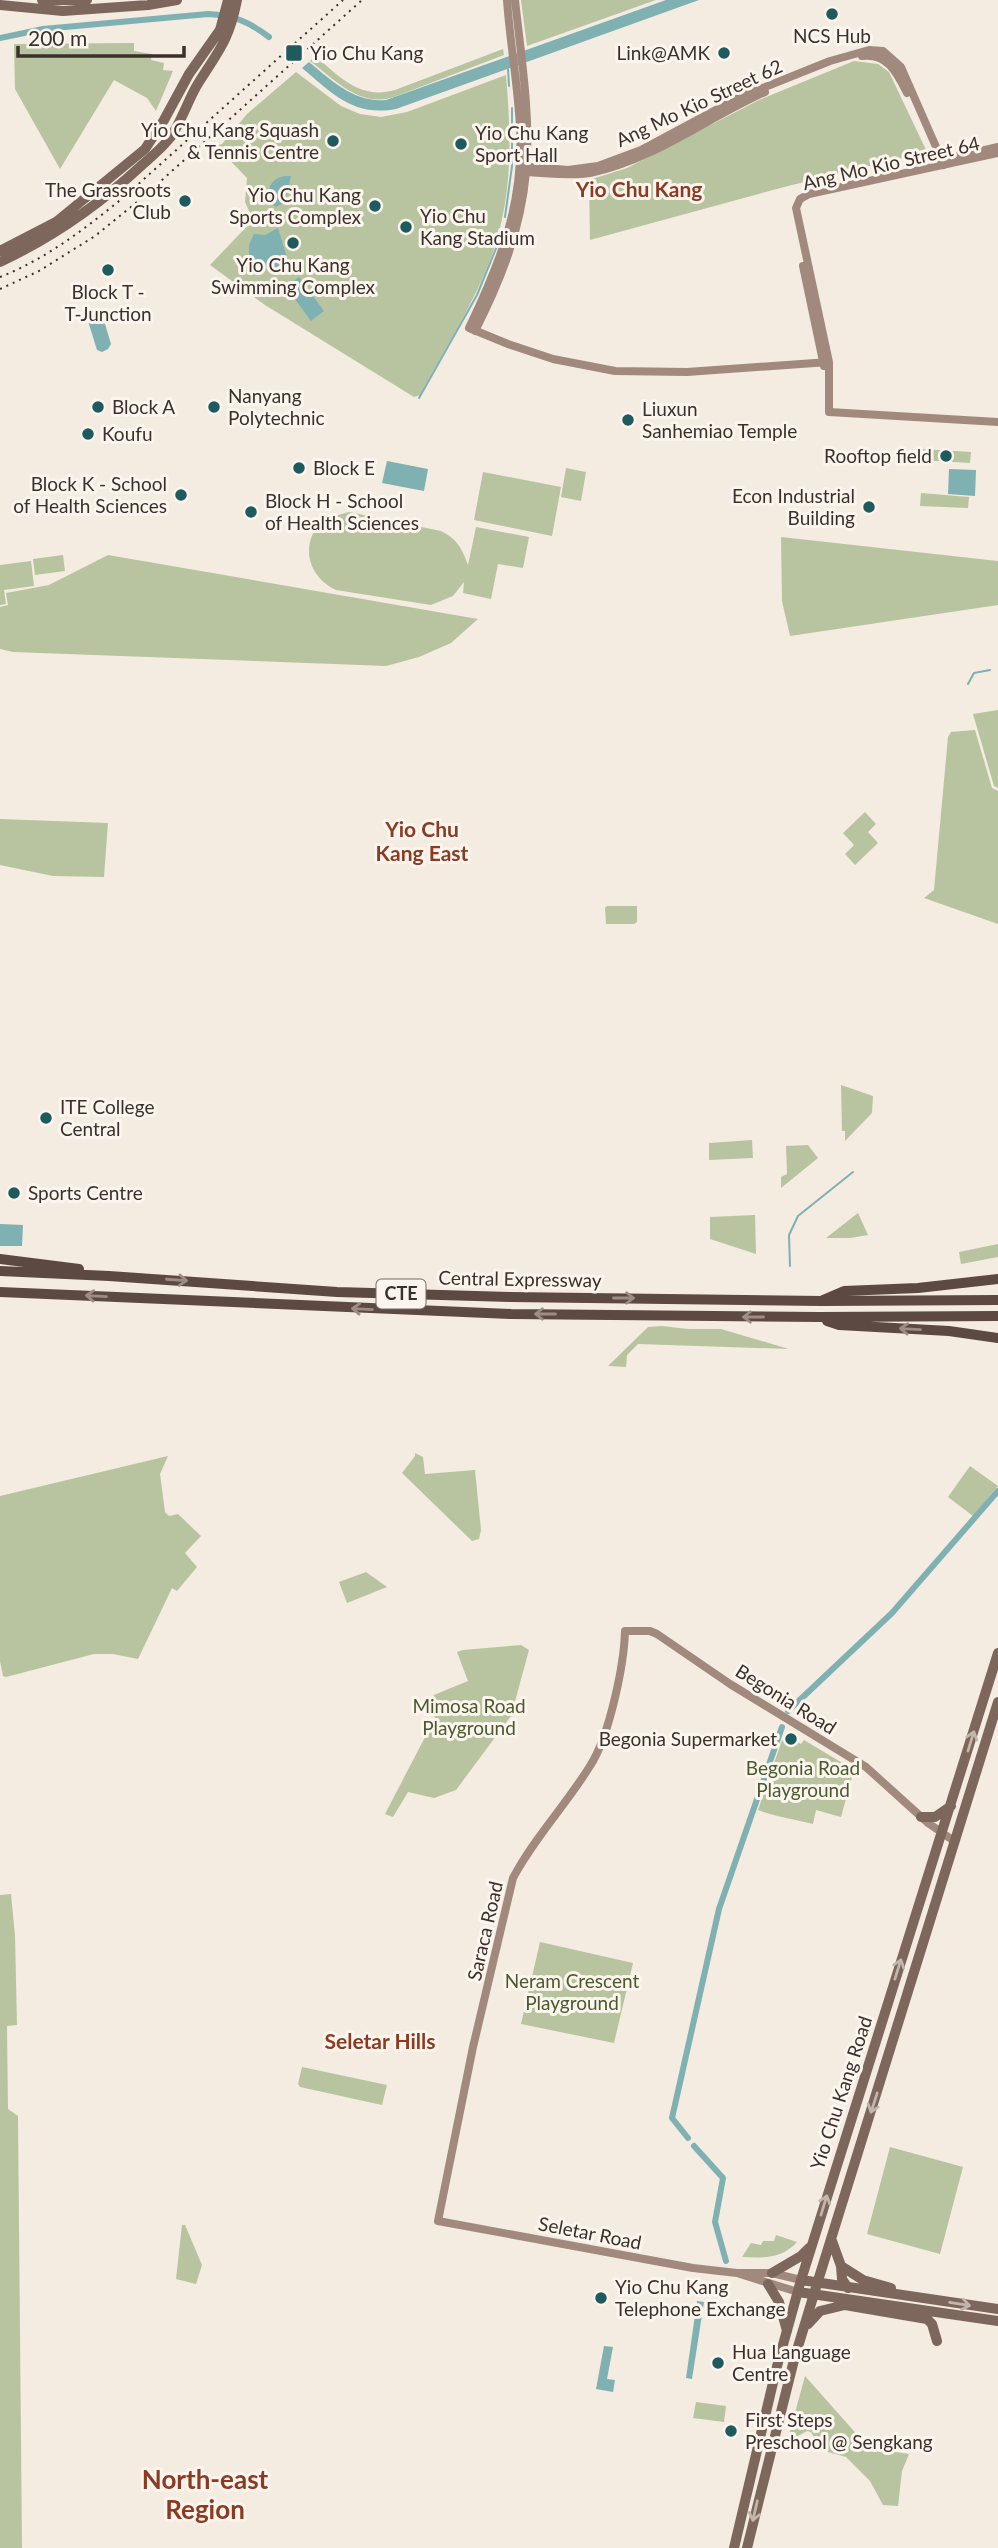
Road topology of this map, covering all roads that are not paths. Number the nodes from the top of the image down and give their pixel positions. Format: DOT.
graph roads {
  1 [pos="43,0"];
  2 [pos="88,0"];
  3 [pos="177,0"];
  4 [pos="507,0"];
  5 [pos="515,0"];
  6 [pos="232,1"];
  7 [pos="0,5"];
  8 [pos="516,49"];
  9 [pos="998,146"];
  10 [pos="998,153"];
  11 [pos="940,163"];
  12 [pos="523,169"];
  13 [pos="0,251"];
  14 [pos="0,262"];
  15 [pos="826,366"];
  16 [pos="998,422"];
  17 [pos="0,1259"];
  18 [pos="0,1271"];
  19 [pos="109,1276"];
  20 [pos="998,1279"];
  21 [pos="0,1294"];
  22 [pos="998,1300"];
  23 [pos="821,1301"];
  24 [pos="998,1315"];
  25 [pos="819,1317"];
  26 [pos="998,1338"];
  27 [pos="625,1631"];
  28 [pos="998,1653"];
  29 [pos="998,1702"];
  30 [pos="951,1806"];
  31 [pos="921,1817"];
  32 [pos="943,1833"];
  33 [pos="954,1841"];
  34 [pos="900,2018"];
  35 [pos="880,2029"];
  36 [pos="891,2049"];
  37 [pos="438,2221"];
  38 [pos="832,2241"];
  39 [pos="812,2245"];
  40 [pos="841,2266"];
  41 [pos="737,2273"];
  42 [pos="772,2273"];
  43 [pos="801,2280"];
  44 [pos="768,2284"];
  45 [pos="817,2284"];
  46 [pos="849,2288"];
  47 [pos="798,2292"];
  48 [pos="814,2295"];
  49 [pos="903,2295"];
  50 [pos="859,2301"];
  51 [pos="845,2305"];
  52 [pos="998,2309"];
  53 [pos="931,2312"];
  54 [pos="998,2321"];
  55 [pos="804,2329"];
  56 [pos="787,2332"];
  57 [pos="734,2548"];
  58 [pos="747,2548"];
  1 -- 2 [label="main road"];
  3 -- 7 [label="main road"];
  4 -- 8 [label="street"];
  5 -- 8 [label="street"];
  6 -- 13 [label="main road"];
  6 -- 14 [label="main road"];
  8 -- 12 [label="street"];
  9 -- 11 [label="street, Ang Mo Kio Street 64"];
  10 -- 11 [label="street, Ang Mo Kio Street 64"];
  11 -- 12 [label="street, Ang Mo Kio Street 62"];
  11 -- 15 [label="street, Ang Mo Kio Street 64"];
  12 -- 15 [label="street"];
  15 -- 16 [label="street, Ang Mo Kio Street 64"];
  17 -- 19 [label="highway"];
  18 -- 19 [label="highway, Central Expressway / CTE"];
  19 -- 23 [label="highway, Central Expressway / CTE, one-way"];
  20 -- 23 [label="highway"];
  25 -- 21 [label="highway, Central Expressway / CTE, one-way"];
  22 -- 23 [label="highway, Central Expressway / CTE"];
  24 -- 25 [label="highway, Central Expressway / CTE"];
  26 -- 25 [label="highway, one-way"];
  27 -- 31 [label="street, Begonia Road"];
  27 -- 37 [label="street, Saraca Road"];
  30 -- 28 [label="main road, Yio Chu Kang Road, one-way"];
  29 -- 33 [label="main road, Yio Chu Kang Road"];
  30 -- 31 [label="main road"];
  30 -- 32 [label="main road, Yio Chu Kang Road"];
  31 -- 32 [label="street, Begonia Road"];
  32 -- 33 [label="street, Begonia Road"];
  35 -- 32 [label="main road, Yio Chu Kang Road, one-way"];
  33 -- 34 [label="main road, Yio Chu Kang Road"];
  34 -- 35 [label="main road"];
  34 -- 36 [label="main road, Yio Chu Kang Road"];
  35 -- 36 [label="main road"];
  39 -- 35 [label="main road, Yio Chu Kang Road, one-way"];
  36 -- 38 [label="main road, Yio Chu Kang Road, one-way"];
  37 -- 41 [label="street, Seletar Road"];
  38 -- 40 [label="main road"];
  38 -- 45 [label="main road, Yio Chu Kang Road"];
  39 -- 42 [label="main road"];
  39 -- 43 [label="main road, Yio Chu Kang Road"];
  40 -- 46 [label="main road"];
  40 -- 49 [label="main road"];
  41 -- 42 [label="street, Seletar Road"];
  41 -- 44 [label="street, Seletar Road"];
  42 -- 43 [label="street, Seletar Road"];
  43 -- 45 [label="main road"];
  43 -- 47 [label="main road, Yio Chu Kang Road"];
  44 -- 47 [label="street, Seletar Road"];
  44 -- 56 [label="main road"];
  45 -- 46 [label="main road"];
  45 -- 48 [label="main road, Yio Chu Kang Road"];
  46 -- 49 [label="main road"];
  47 -- 48 [label="main road"];
  47 -- 56 [label="main road, Yio Chu Kang Road"];
  48 -- 50 [label="main road"];
  48 -- 55 [label="main road, Yio Chu Kang Road"];
  49 -- 52 [label="main road, one-way"];
  50 -- 51 [label="main road"];
  50 -- 53 [label="main road"];
  51 -- 53 [label="main road"];
  51 -- 55 [label="main road"];
  53 -- 54 [label="main road"];
  55 -- 58 [label="main road, Yio Chu Kang Road, one-way"];
  56 -- 57 [label="main road, Yio Chu Kang Road"];
}
